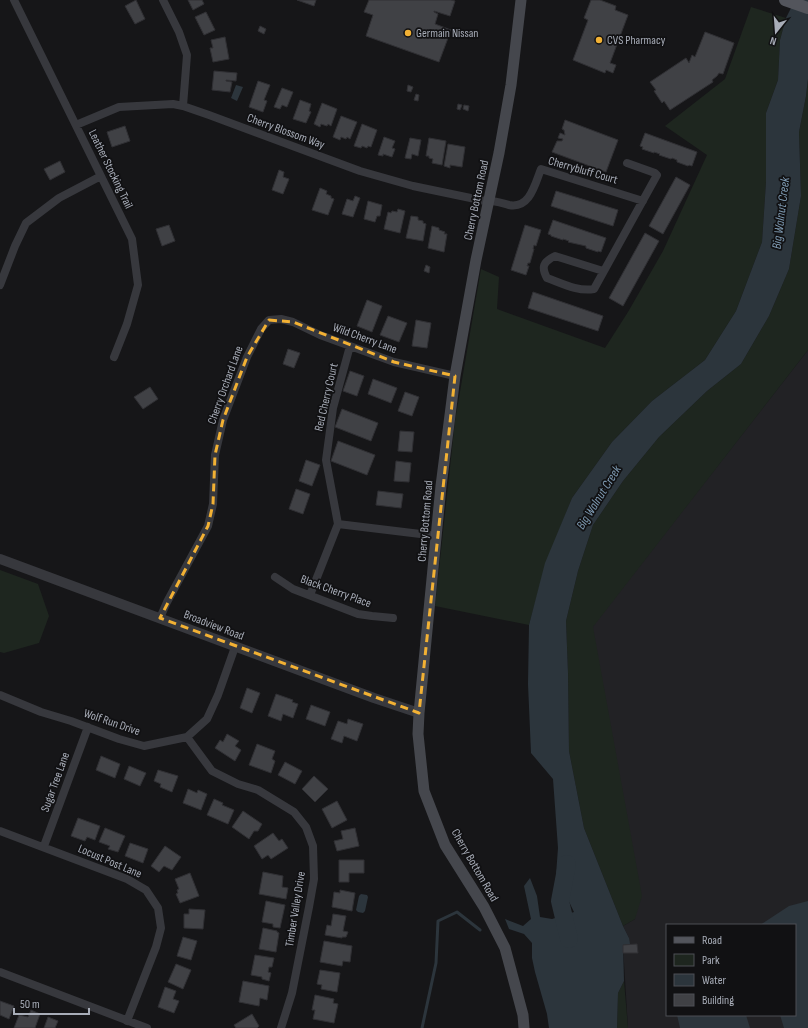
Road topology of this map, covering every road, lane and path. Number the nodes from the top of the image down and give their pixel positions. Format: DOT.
graph roads {
  1 [pos="14,0"];
  2 [pos="163,0"];
  3 [pos="521,0"];
  4 [pos="785,0"];
  5 [pos="808,8"];
  6 [pos="183,106"];
  7 [pos="76,125"];
  8 [pos="627,162"];
  9 [pos="101,176"];
  10 [pos="488,201"];
  11 [pos="643,201"];
  12 [pos="604,271"];
  13 [pos="0,285"];
  14 [pos="269,320"];
  15 [pos="350,346"];
  16 [pos="114,357"];
  17 [pos="455,376"];
  18 [pos="338,524"];
  19 [pos="437,536"];
  20 [pos="0,559"];
  21 [pos="275,577"];
  22 [pos="310,595"];
  23 [pos="160,618"];
  24 [pos="393,618"];
  25 [pos="235,647"];
  26 [pos="0,695"];
  27 [pos="419,713"];
  28 [pos="88,727"];
  29 [pos="187,737"];
  30 [pos="0,831"];
  31 [pos="44,846"];
  32 [pos="0,972"];
  33 [pos="127,1021"];
  34 [pos="147,1028"];
  35 [pos="281,1028"];
  36 [pos="524,1028"];
  1 -- 7 [label="street, Leather Stocking Trail"];
  2 -- 6 [label="street"];
  3 -- 10 [label="main road, Cherry Bottom Road"];
  4 -- 5 [label="main road"];
  6 -- 7 [label="street, Cherry Blossom Way"];
  6 -- 10 [label="street, Cherry Blossom Way"];
  7 -- 9 [label="street, Leather Stocking Trail"];
  8 -- 11 [label="street, Cherrybluff Court"];
  9 -- 13 [label="street"];
  9 -- 16 [label="street, Leather Stocking Trail"];
  10 -- 11 [label="street, Cherrybluff Court"];
  10 -- 17 [label="main road, Cherry Bottom Road"];
  11 -- 12 [label="street, Cherrybluff Court"];
  12 -- 12 [label="street, Cherrybluff Court"];
  14 -- 15 [label="street, Wild Cherry Lane"];
  14 -- 23 [label="street, Cherry Orchard Lane"];
  15 -- 17 [label="street, Wild Cherry Lane"];
  15 -- 18 [label="street, Red Cherry Court"];
  17 -- 19 [label="main road, Cherry Bottom Road"];
  18 -- 19 [label="street"];
  18 -- 22 [label="street"];
  19 -- 27 [label="main road, Cherry Bottom Road"];
  20 -- 23 [label="street, Broadview Road"];
  21 -- 22 [label="street, Black Cherry Place"];
  22 -- 24 [label="street, Black Cherry Place"];
  23 -- 25 [label="street, Broadview Road"];
  25 -- 27 [label="street, Broadview Road"];
  25 -- 29 [label="street"];
  26 -- 28 [label="street, Wolf Run Drive"];
  27 -- 36 [label="main road, Cherry Bottom Road"];
  28 -- 29 [label="street, Wolf Run Drive"];
  28 -- 31 [label="street, Sugar Tree Lane"];
  29 -- 35 [label="street, Timber Valley Drive"];
  30 -- 31 [label="street, Locust Post Lane"];
  31 -- 33 [label="street, Locust Post Lane"];
  32 -- 33 [label="street"];
  33 -- 34 [label="street"];
}
